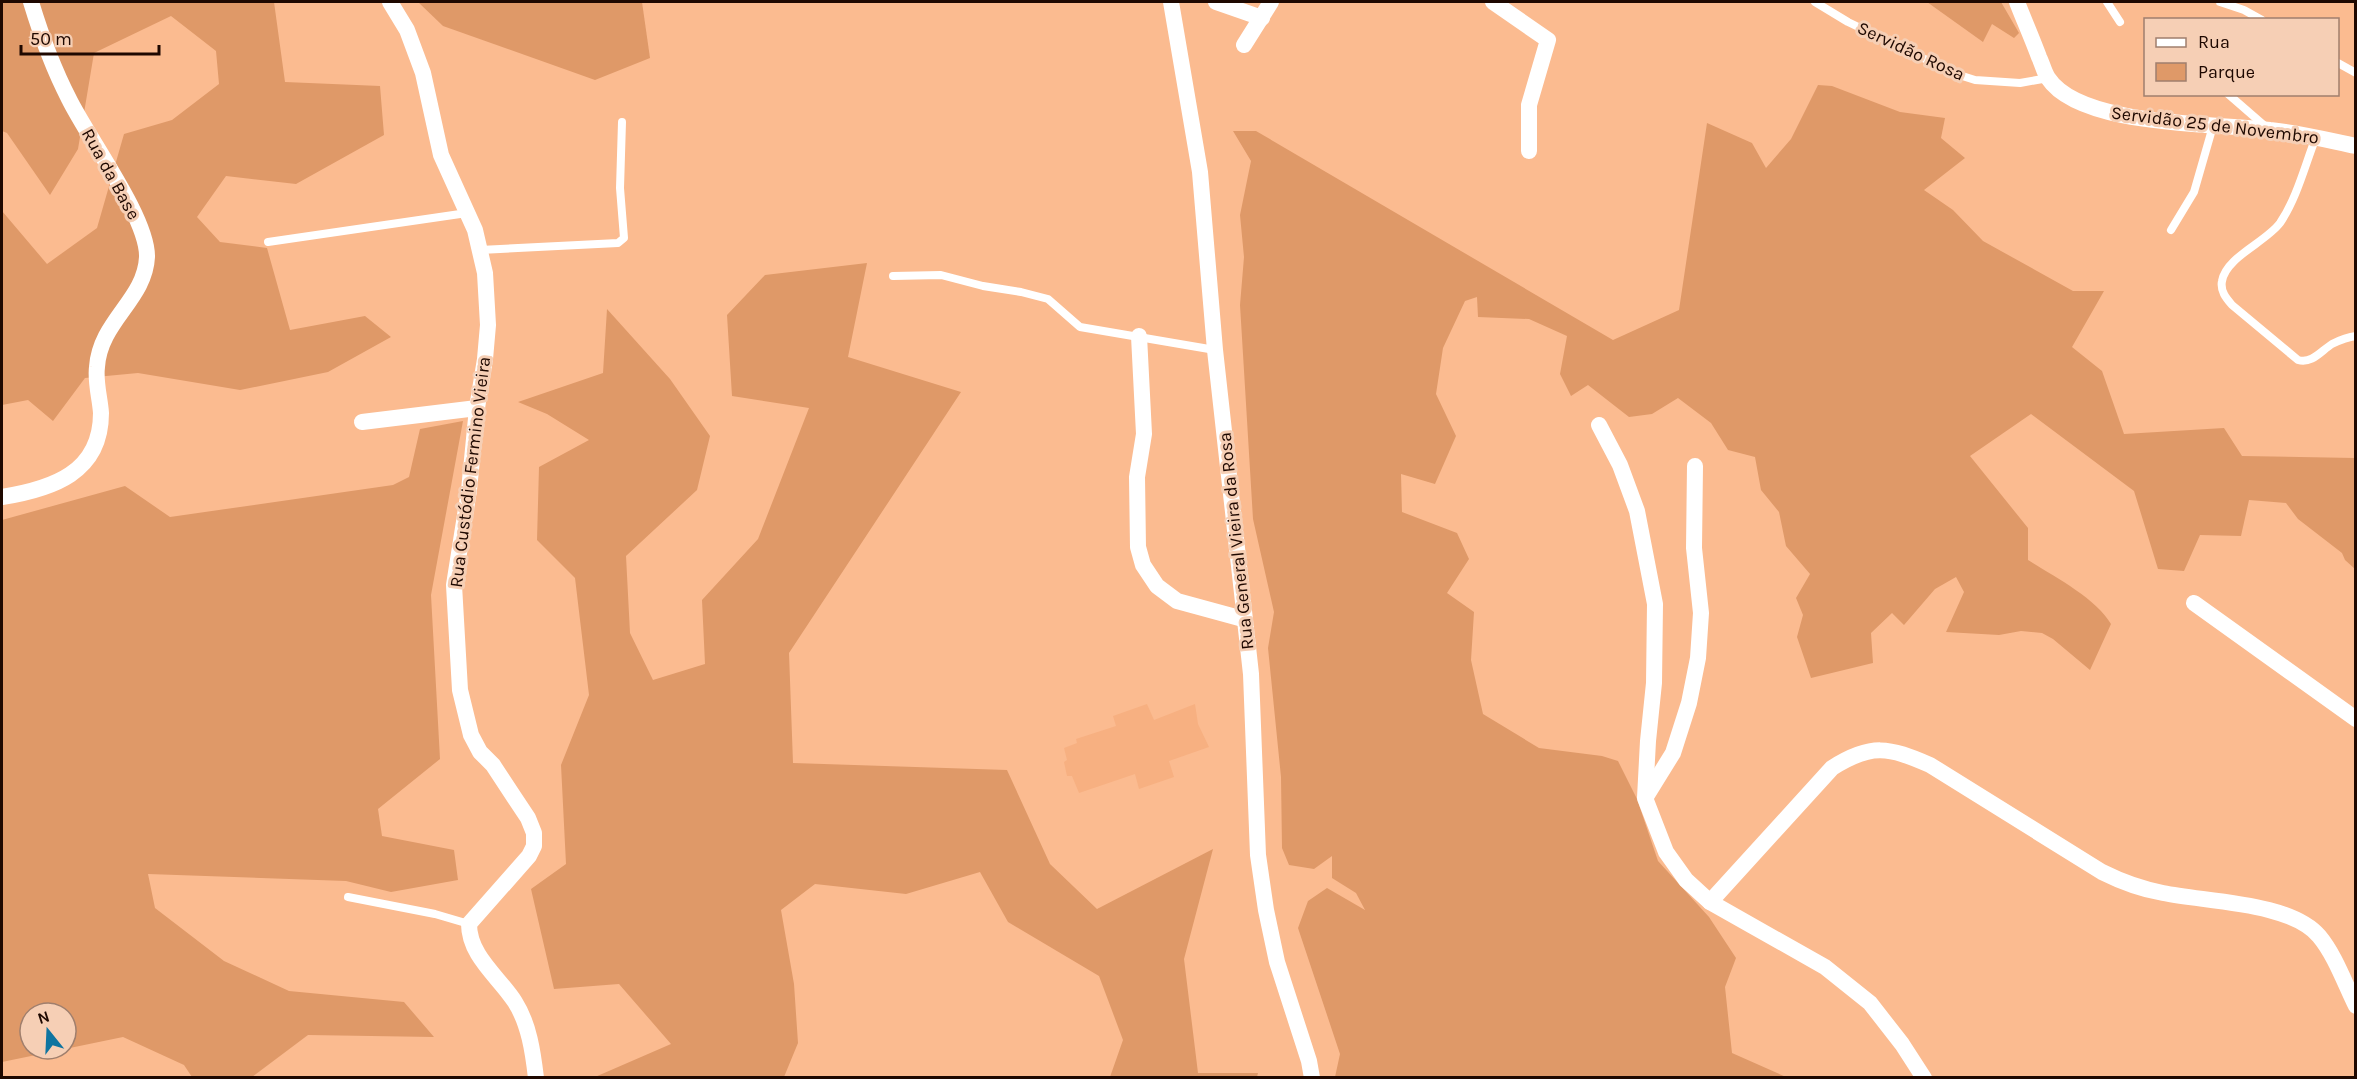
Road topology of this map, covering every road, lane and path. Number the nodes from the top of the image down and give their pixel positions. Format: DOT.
graph roads {
  1 [pos="31,2"];
  2 [pos="390,2"];
  3 [pos="1173,2"];
  4 [pos="1216,2"];
  5 [pos="1271,2"];
  6 [pos="1493,2"];
  7 [pos="1815,2"];
  8 [pos="2017,2"];
  9 [pos="2107,2"];
  10 [pos="2220,2"];
  11 [pos="1262,18"];
  12 [pos="2258,18"];
  13 [pos="2120,22"];
  14 [pos="1244,45"];
  15 [pos="2339,64"];
  16 [pos="2355,73"];
  17 [pos="2048,78"];
  18 [pos="2230,96"];
  19 [pos="622,123"];
  20 [pos="2213,126"];
  21 [pos="2269,129"];
  22 [pos="2316,137"];
  23 [pos="2355,146"];
  24 [pos="1529,151"];
  25 [pos="467,213"];
  26 [pos="2171,230"];
  27 [pos="268,242"];
  28 [pos="480,250"];
  29 [pos="893,276"];
  30 [pos="1139,336"];
  31 [pos="2355,336"];
  32 [pos="1215,350"];
  33 [pos="477,408"];
  34 [pos="362,422"];
  35 [pos="1599,425"];
  36 [pos="1695,466"];
  37 [pos="2,497"];
  38 [pos="2194,603"];
  39 [pos="1243,619"];
  40 [pos="2355,719"];
  41 [pos="1645,798"];
  42 [pos="348,897"];
  43 [pos="1710,902"];
  44 [pos="469,924"];
  45 [pos="2355,1006"];
  46 [pos="536,1077"];
  47 [pos="1312,1077"];
  48 [pos="1924,1077"];
  1 -- 37 [label="street, Rua da Base"];
  2 -- 25 [label="street, Rua Custódio Fermino Vieira"];
  3 -- 32 [label="street, Rua General Vieira da Rosa"];
  4 -- 11 [label="street"];
  5 -- 11 [label="street"];
  6 -- 24 [label="street"];
  7 -- 17 [label="lane, Servidão Rosa"];
  8 -- 17 [label="street"];
  9 -- 13 [label="lane"];
  10 -- 12 [label="lane"];
  11 -- 14 [label="street"];
  15 -- 16 [label="lane"];
  17 -- 20 [label="street, Servidão 25 de Novembro"];
  18 -- 21 [label="lane"];
  19 -- 28 [label="lane"];
  20 -- 21 [label="street, Servidão 25 de Novembro"];
  20 -- 26 [label="lane"];
  21 -- 22 [label="street, Servidão 25 de Novembro"];
  22 -- 23 [label="street, Servidão 25 de Novembro"];
  22 -- 31 [label="lane"];
  25 -- 27 [label="lane"];
  25 -- 28 [label="street, Rua Custódio Fermino Vieira"];
  28 -- 33 [label="street, Rua Custódio Fermino Vieira"];
  29 -- 30 [label="lane"];
  30 -- 32 [label="lane"];
  30 -- 39 [label="street"];
  32 -- 39 [label="street, Rua General Vieira da Rosa"];
  33 -- 34 [label="street"];
  33 -- 44 [label="street, Rua Custódio Fermino Vieira"];
  35 -- 41 [label="street"];
  36 -- 41 [label="street"];
  38 -- 40 [label="street"];
  39 -- 47 [label="street, Rua General Vieira da Rosa"];
  41 -- 43 [label="street"];
  42 -- 44 [label="lane"];
  43 -- 45 [label="street"];
  43 -- 48 [label="street"];
  44 -- 46 [label="street"];
}
